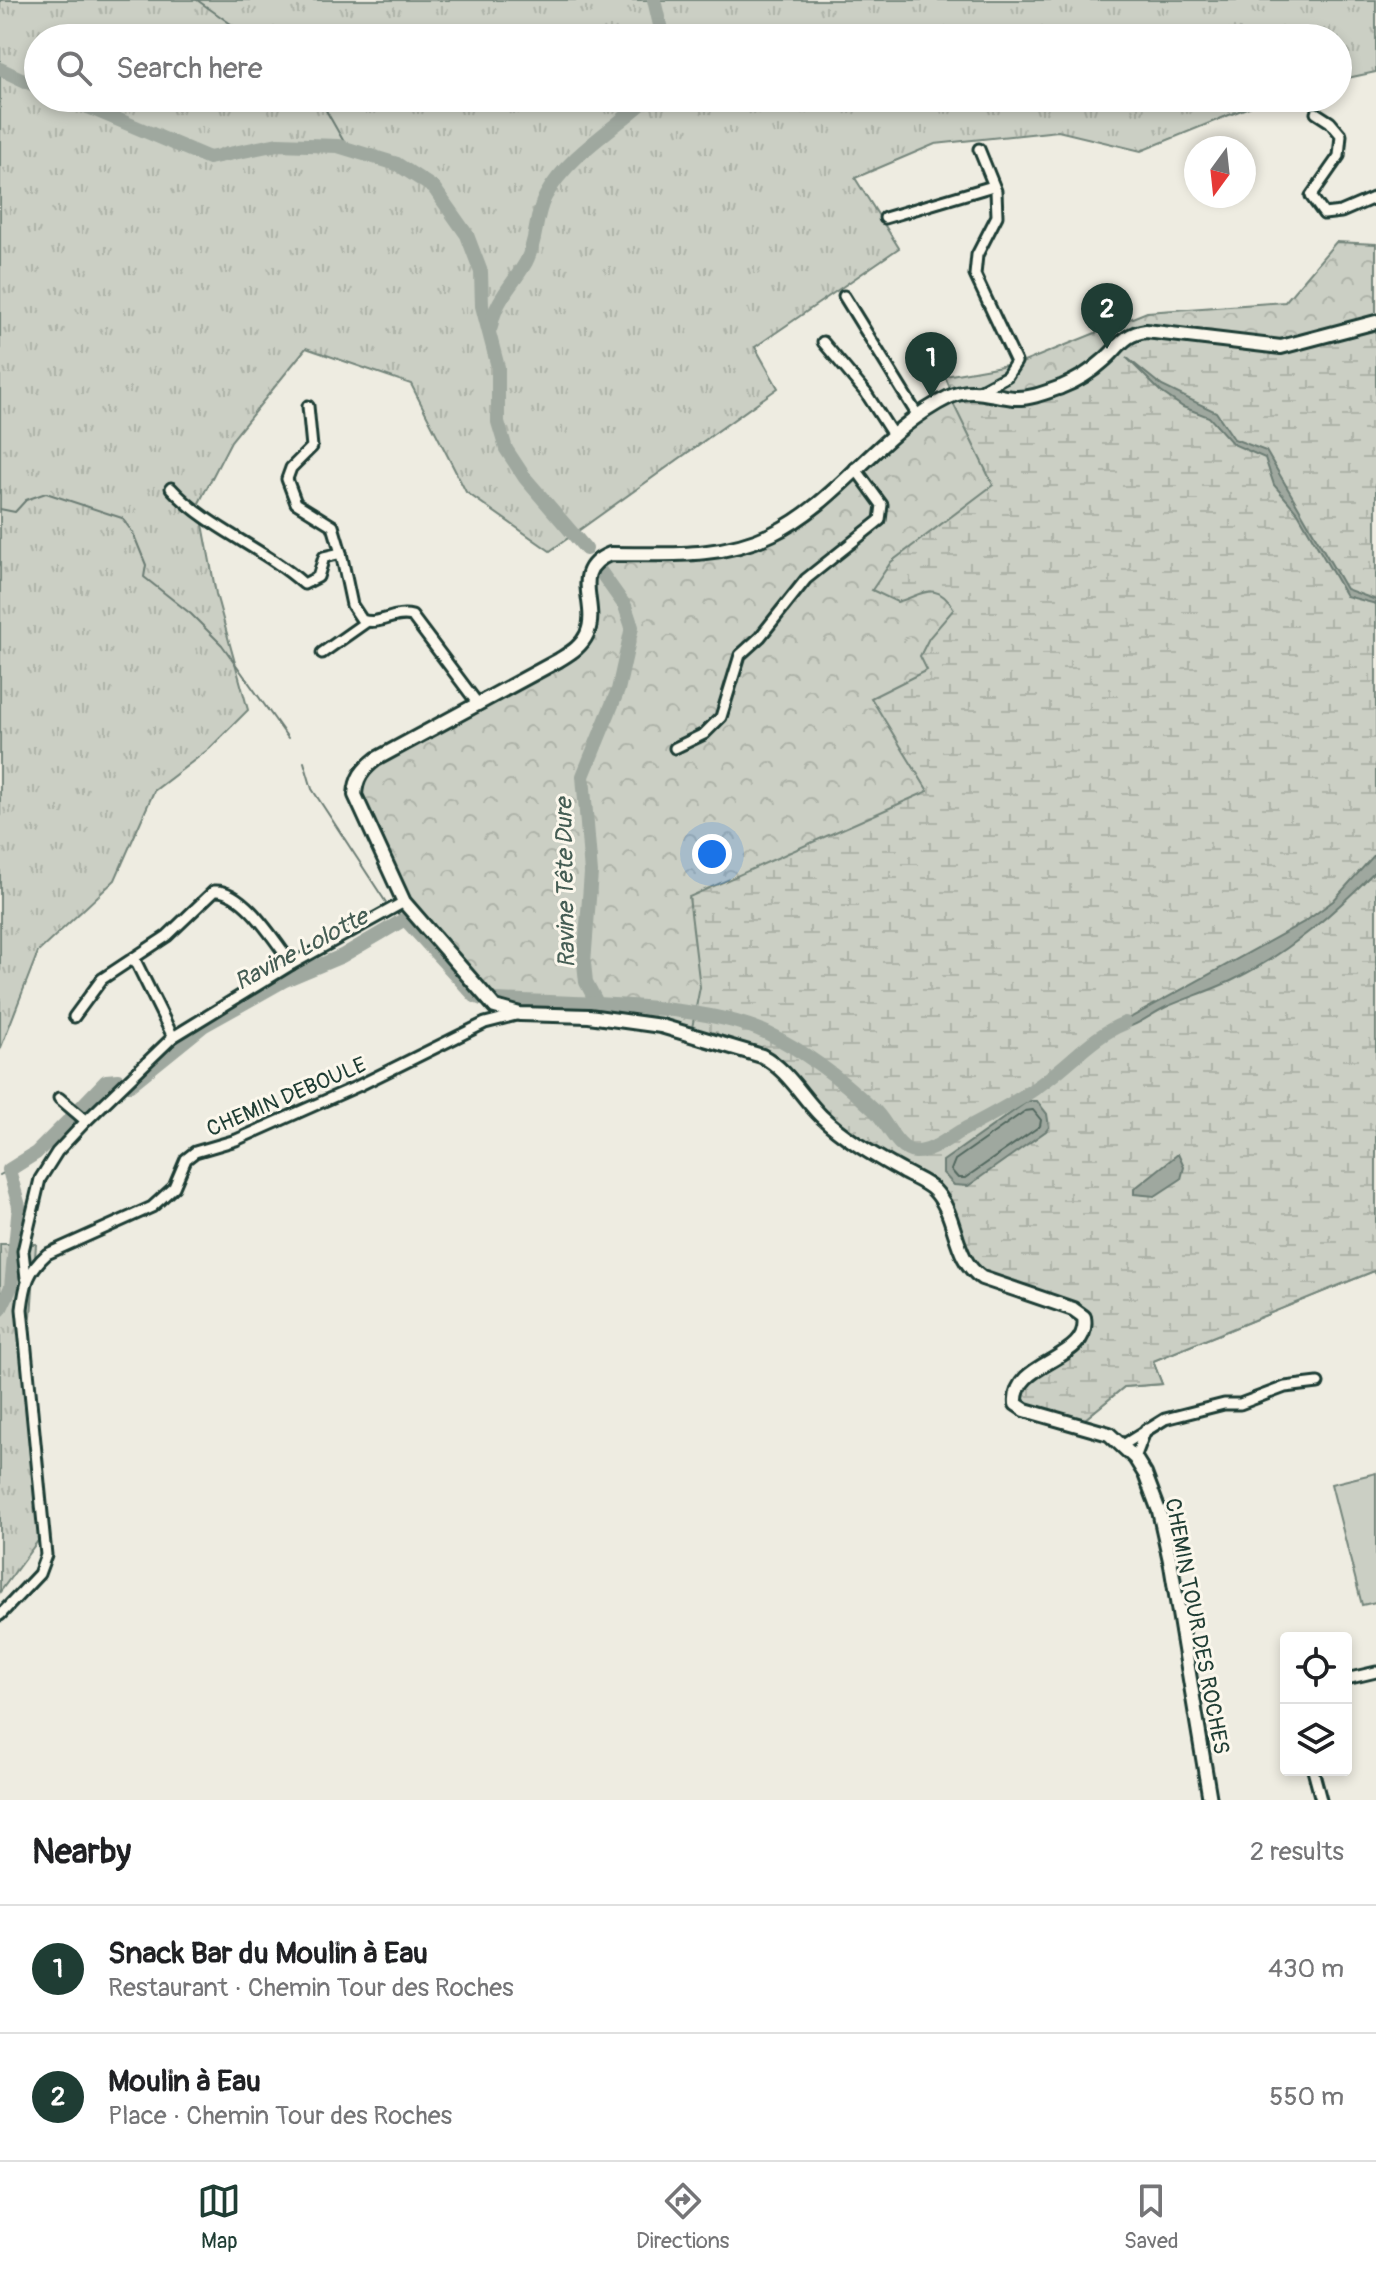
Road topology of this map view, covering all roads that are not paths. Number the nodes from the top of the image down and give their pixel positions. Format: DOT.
graph roads {
  1 [pos="1316,113"];
  2 [pos="979,149"];
  3 [pos="994,188"];
  4 [pos="1376,197"];
  5 [pos="885,218"];
  6 [pos="844,296"];
  7 [pos="1376,322"];
  8 [pos="823,342"];
  9 [pos="979,391"];
  10 [pos="308,406"];
  11 [pos="918,416"];
  12 [pos="893,435"];
  13 [pos="855,468"];
  14 [pos="171,488"];
  15 [pos="341,553"];
  16 [pos="366,622"];
  17 [pos="322,653"];
  18 [pos="478,704"];
  19 [pos="675,748"];
  20 [pos="404,902"];
  21 [pos="134,958"];
  22 [pos="292,964"];
  23 [pos="520,1014"];
  24 [pos="74,1017"];
  25 [pos="173,1037"];
  26 [pos="59,1098"];
  27 [pos="86,1121"];
  28 [pos="26,1279"];
  29 [pos="1318,1383"];
  30 [pos="1146,1429"];
  31 [pos="1123,1445"];
  32 [pos="1135,1458"];
  33 [pos="0,1615"];
  34 [pos="1376,1672"];
  35 [pos="1352,1678"];
  36 [pos="1315,1776"];
  37 [pos="1210,1800"];
  38 [pos="1321,1800"];
  1 -- 4 [label="street"];
  2 -- 3 [label="street"];
  3 -- 5 [label="street"];
  3 -- 9 [label="street"];
  6 -- 11 [label="street"];
  7 -- 9 [label="street"];
  8 -- 12 [label="street"];
  9 -- 11 [label="street"];
  10 -- 15 [label="street"];
  11 -- 12 [label="street"];
  12 -- 13 [label="street"];
  13 -- 18 [label="street"];
  13 -- 19 [label="street"];
  14 -- 15 [label="street"];
  15 -- 16 [label="street"];
  16 -- 17 [label="street"];
  16 -- 18 [label="street"];
  18 -- 20 [label="street"];
  20 -- 22 [label="street"];
  20 -- 23 [label="street"];
  21 -- 22 [label="street"];
  21 -- 24 [label="street"];
  21 -- 25 [label="street"];
  22 -- 25 [label="street"];
  23 -- 28 [label="street, CHEMIN DEBOULE"];
  23 -- 31 [label="street, CHEMIN TOUR DES ROCHES"];
  25 -- 27 [label="street"];
  26 -- 27 [label="street"];
  27 -- 28 [label="street"];
  28 -- 33 [label="street"];
  29 -- 30 [label="street"];
  30 -- 31 [label="street"];
  30 -- 32 [label="street"];
  31 -- 32 [label="street, CHEMIN TOUR DES ROCHES"];
  32 -- 37 [label="street, CHEMIN TOUR DES ROCHES"];
  34 -- 35 [label="street"];
  36 -- 38 [label="street"];
}
